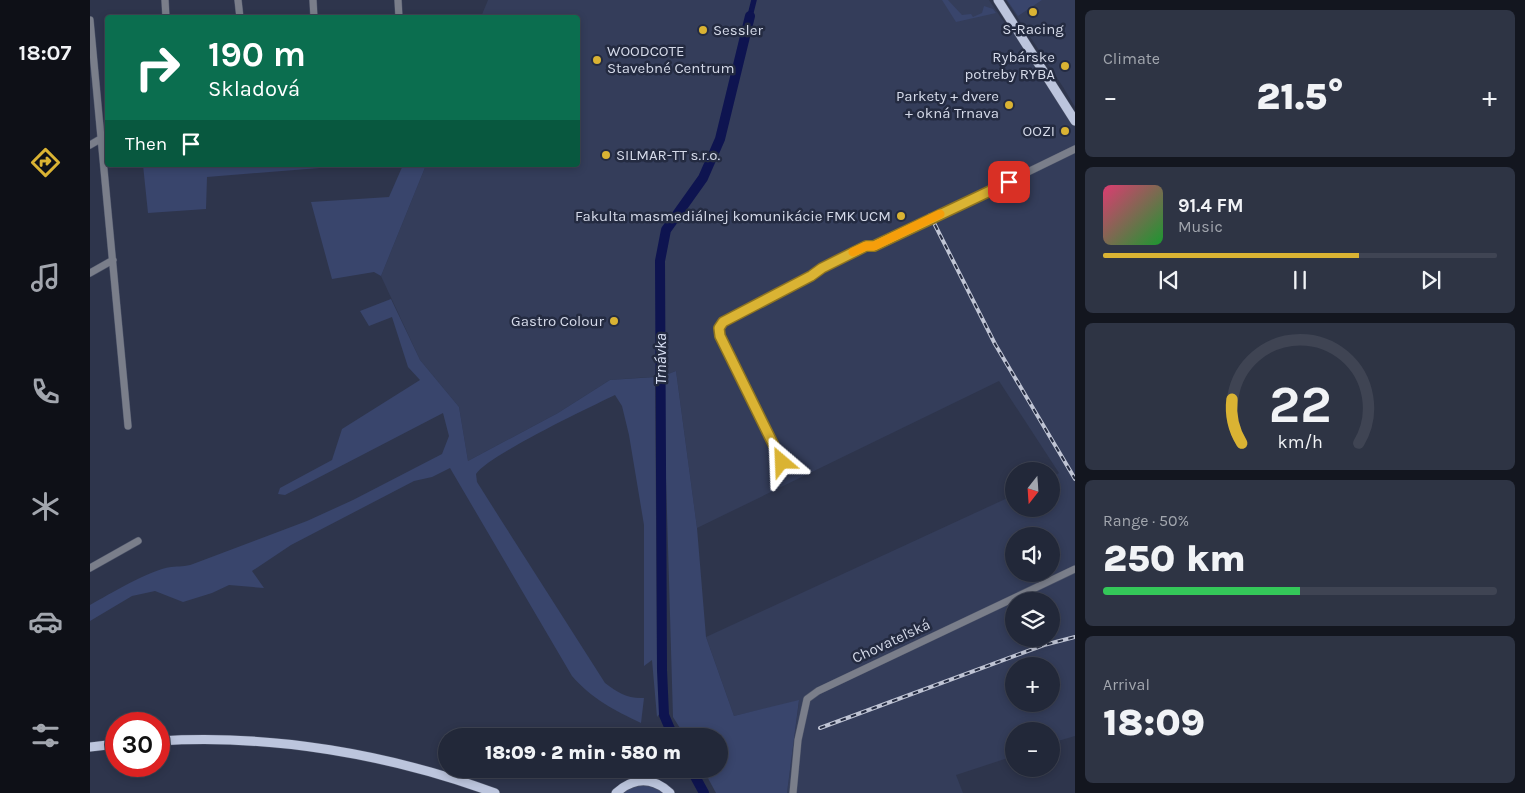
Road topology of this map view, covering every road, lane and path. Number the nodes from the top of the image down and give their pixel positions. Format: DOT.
graph roads {
  1 [pos="165,0"];
  2 [pos="238,0"];
  3 [pos="313,0"];
  4 [pos="398,0"];
  5 [pos="998,0"];
  6 [pos="166,15"];
  7 [pos="240,15"];
  8 [pos="314,15"];
  9 [pos="399,15"];
  10 [pos="90,20"];
  11 [pos="92,68"];
  12 [pos="1075,121"];
  13 [pos="102,138"];
  14 [pos="90,145"];
  15 [pos="1075,149"];
  16 [pos="112,260"];
  17 [pos="90,274"];
  18 [pos="128,426"];
  19 [pos="782,462"];
  20 [pos="138,541"];
  21 [pos="90,568"];
  22 [pos="1075,569"];
  23 [pos="170,741"];
  24 [pos="105,746"];
  25 [pos="90,748"];
  26 [pos="495,793"];
  27 [pos="616,793"];
  28 [pos="670,793"];
  29 [pos="793,793"];
  1 -- 6 [label="street"];
  2 -- 7 [label="street"];
  3 -- 8 [label="street"];
  4 -- 9 [label="street"];
  5 -- 12 [label="main road"];
  10 -- 11 [label="street"];
  11 -- 13 [label="street"];
  13 -- 14 [label="street"];
  13 -- 16 [label="street"];
  15 -- 19 [label="street"];
  16 -- 17 [label="street"];
  16 -- 18 [label="street"];
  20 -- 21 [label="street"];
  22 -- 29 [label="street, Chovateľská"];
  23 -- 26 [label="main road"];
  24 -- 25 [label="main road"];
  27 -- 28 [label="main road"];
}
